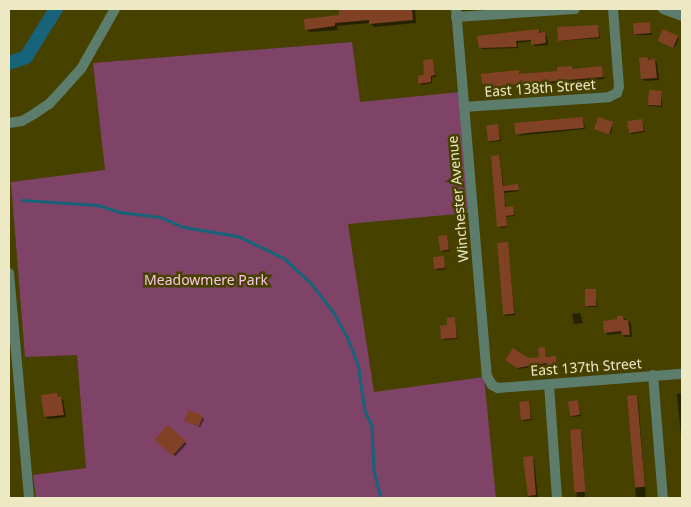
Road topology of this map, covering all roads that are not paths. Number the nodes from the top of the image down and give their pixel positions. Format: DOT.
graph roads {
  1 [pos="115,9"];
  2 [pos="575,9"];
  3 [pos="613,9"];
  4 [pos="663,9"];
  5 [pos="456,13"];
  6 [pos="682,16"];
  7 [pos="464,107"];
  8 [pos="9,123"];
  9 [pos="9,273"];
  10 [pos="682,374"];
  11 [pos="653,376"];
  12 [pos="549,384"];
  13 [pos="492,385"];
  14 [pos="29,498"];
  15 [pos="557,498"];
  16 [pos="663,498"];
  1 -- 8 [label="street"];
  2 -- 5 [label="street"];
  3 -- 7 [label="street, East 138th Street"];
  4 -- 6 [label="street"];
  5 -- 7 [label="street, Winchester Avenue"];
  7 -- 13 [label="street, Winchester Avenue"];
  9 -- 14 [label="street"];
  10 -- 11 [label="street, East 137th Street"];
  11 -- 12 [label="street, East 137th Street"];
  11 -- 16 [label="street"];
  12 -- 13 [label="street, East 137th Street"];
  12 -- 15 [label="street"];
}
